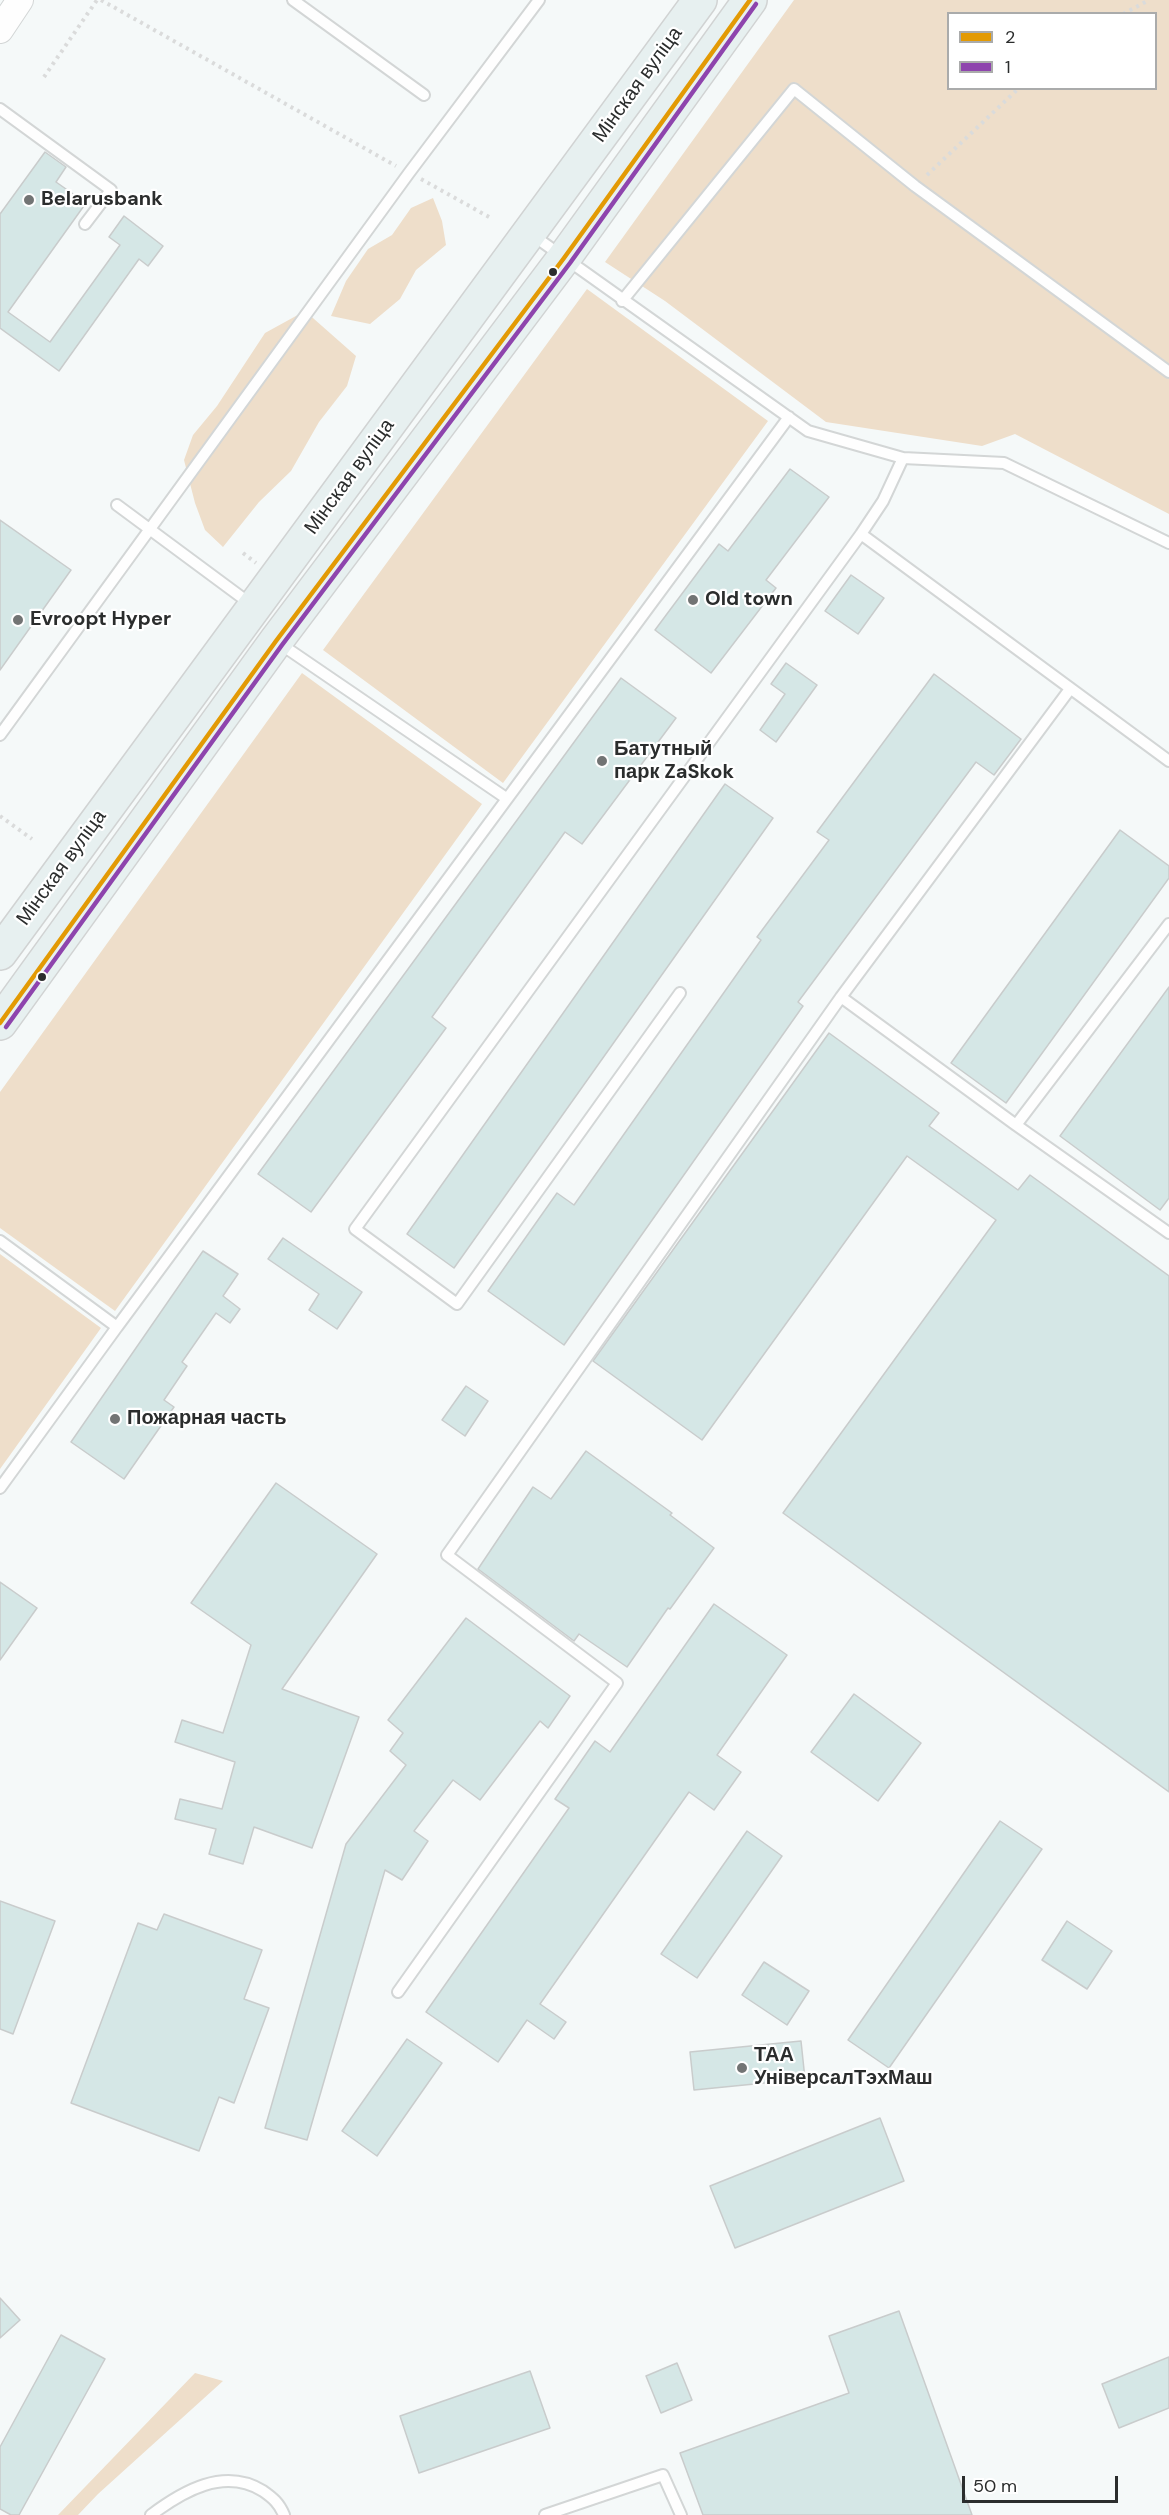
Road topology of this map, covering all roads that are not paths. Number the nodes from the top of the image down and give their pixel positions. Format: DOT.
graph roads {
  1 [pos="293,0"];
  2 [pos="539,0"];
  3 [pos="700,0"];
  4 [pos="750,0"];
  5 [pos="424,95"];
  6 [pos="0,108"];
  7 [pos="85,224"];
  8 [pos="530,233"];
  9 [pos="564,258"];
  10 [pos="622,300"];
  11 [pos="430,368"];
  12 [pos="1169,372"];
  13 [pos="465,389"];
  14 [pos="789,417"];
  15 [pos="903,458"];
  16 [pos="117,505"];
  17 [pos="150,529"];
  18 [pos="861,534"];
  19 [pos="1169,543"];
  20 [pos="254,607"];
  21 [pos="276,641"];
  22 [pos="1070,689"];
  23 [pos="0,735"];
  24 [pos="1169,761"];
  25 [pos="506,798"];
  26 [pos="1169,924"];
  27 [pos="0,953"];
  28 [pos="680,993"];
  29 [pos="841,997"];
  30 [pos="0,1023"];
  31 [pos="1016,1125"];
  32 [pos="1169,1233"];
  33 [pos="0,1241"];
  34 [pos="117,1327"];
  35 [pos="0,1488"];
  36 [pos="398,1992"];
  37 [pos="151,2515"];
  38 [pos="284,2515"];
  39 [pos="545,2515"];
  40 [pos="681,2515"];
  1 -- 5 [label="lane"];
  2 -- 17 [label="lane"];
  3 -- 8 [label="main road, Мінская вуліца"];
  4 -- 9 [label="main road, Мінская вуліца"];
  6 -- 7 [label="lane"];
  8 -- 9 [label="lane"];
  8 -- 11 [label="main road, Мінская вуліца"];
  9 -- 10 [label="lane"];
  9 -- 13 [label="main road, Мінская вуліца"];
  10 -- 12 [label="lane"];
  10 -- 14 [label="lane"];
  11 -- 13 [label="main road"];
  11 -- 20 [label="main road, Мінская вуліца"];
  13 -- 21 [label="main road, Мінская вуліца"];
  14 -- 15 [label="lane"];
  14 -- 25 [label="lane"];
  15 -- 18 [label="lane"];
  15 -- 19 [label="lane"];
  16 -- 17 [label="lane"];
  17 -- 20 [label="lane"];
  17 -- 23 [label="lane"];
  18 -- 22 [label="lane"];
  18 -- 28 [label="lane"];
  20 -- 27 [label="main road, Мінская вуліца"];
  21 -- 25 [label="lane"];
  21 -- 30 [label="main road, Мінская вуліца"];
  22 -- 24 [label="lane"];
  22 -- 29 [label="lane"];
  25 -- 34 [label="lane"];
  26 -- 31 [label="lane"];
  29 -- 31 [label="lane"];
  29 -- 36 [label="lane"];
  31 -- 32 [label="lane"];
  33 -- 34 [label="lane"];
  34 -- 35 [label="lane"];
  37 -- 38 [label="lane"];
  39 -- 40 [label="lane"];
}
